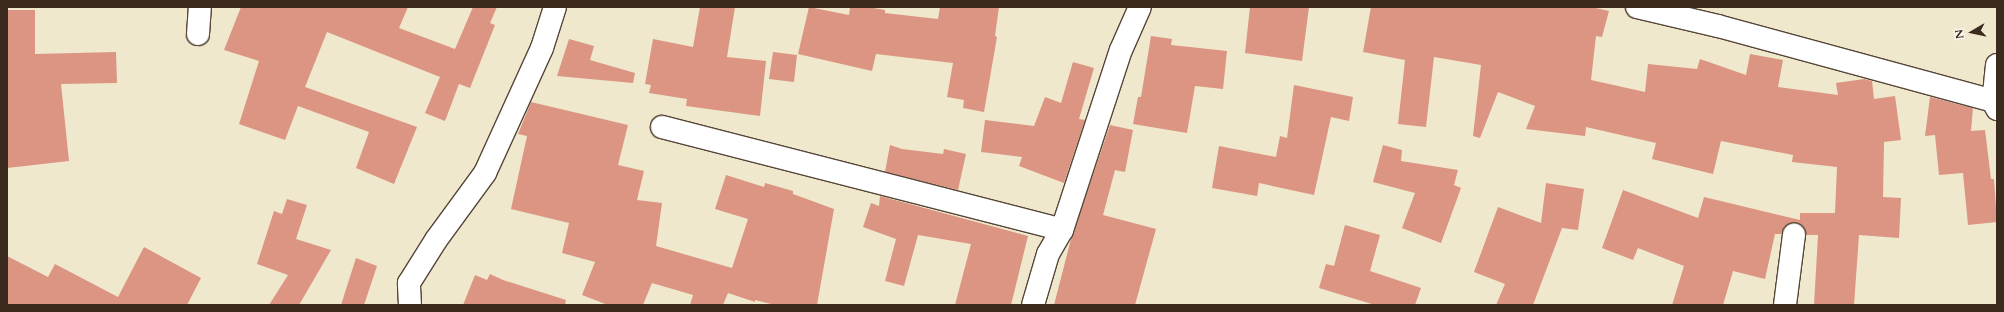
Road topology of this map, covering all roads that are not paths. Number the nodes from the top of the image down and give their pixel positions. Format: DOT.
graph roads {
  1 [pos="200,7"];
  2 [pos="555,7"];
  3 [pos="1140,7"];
  4 [pos="1637,7"];
  5 [pos="198,34"];
  6 [pos="1997,65"];
  7 [pos="1996,104"];
  8 [pos="662,127"];
  9 [pos="1062,230"];
  10 [pos="1794,235"];
  11 [pos="410,305"];
  12 [pos="1033,305"];
  13 [pos="1785,305"];
  1 -- 5 [label="street"];
  2 -- 11 [label="street"];
  3 -- 9 [label="street"];
  4 -- 7 [label="street"];
  6 -- 7 [label="street"];
  8 -- 9 [label="street"];
  9 -- 12 [label="street"];
  10 -- 13 [label="street"];
}
